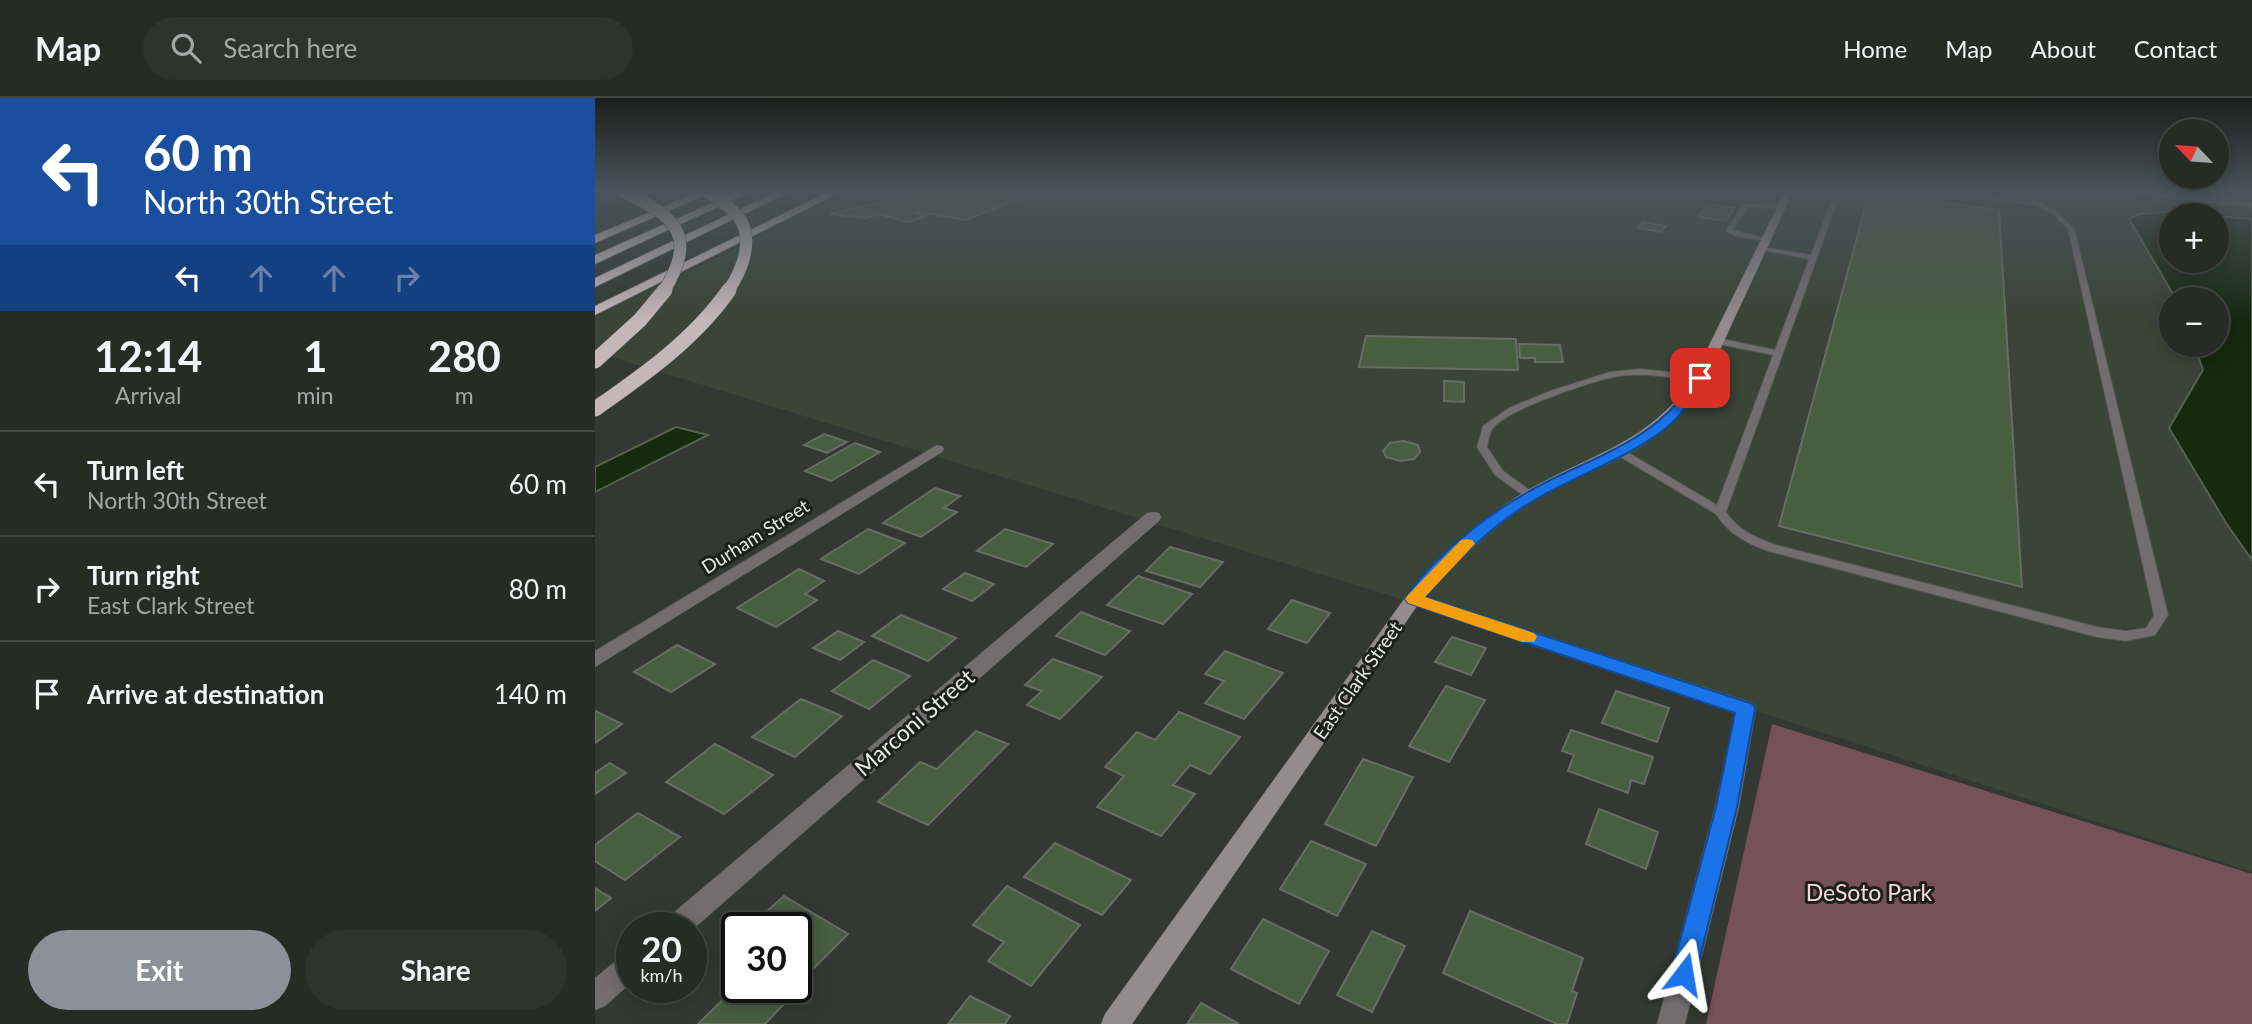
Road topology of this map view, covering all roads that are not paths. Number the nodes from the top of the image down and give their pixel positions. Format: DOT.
graph roads {
  1 [pos="651,234"];
  2 [pos="679,234"];
  3 [pos="696,234"];
  4 [pos="745,234"];
  5 [pos="752,234"];
  6 [pos="1734,234"];
  7 [pos="1768,234"];
  8 [pos="1823,234"];
  9 [pos="2072,234"];
  10 [pos="1763,245"];
  11 [pos="1814,258"];
  12 [pos="595,260"];
  13 [pos="595,283"];
  14 [pos="595,311"];
  15 [pos="1718,341"];
  16 [pos="1779,353"];
  17 [pos="595,361"];
  18 [pos="1700,378"];
  19 [pos="595,409"];
  20 [pos="937,449"];
  21 [pos="1618,451"];
  22 [pos="1531,496"];
  23 [pos="1720,512"];
  24 [pos="1153,517"];
  25 [pos="1413,599"];
  26 [pos="595,660"];
  27 [pos="694,912"];
  28 [pos="616,978"];
  29 [pos="595,996"];
  30 [pos="1115,1024"];
  31 [pos="1671,1024"];
  1 -- 12 [label="highway"];
  2 -- 17 [label="highway, bridge"];
  3 -- 13 [label="highway"];
  4 -- 19 [label="highway, bridge"];
  5 -- 14 [label="highway"];
  6 -- 10 [label="lane"];
  7 -- 10 [label="street, East Clark Street"];
  8 -- 11 [label="lane"];
  9 -- 23 [label="lane"];
  10 -- 11 [label="lane"];
  10 -- 15 [label="street, East Clark Street"];
  11 -- 16 [label="lane"];
  15 -- 16 [label="lane"];
  15 -- 18 [label="street, East Clark Street"];
  16 -- 23 [label="lane"];
  18 -- 21 [label="street, East Clark Street"];
  18 -- 22 [label="lane"];
  20 -- 26 [label="street, Durham Street"];
  21 -- 22 [label="street, East Clark Street"];
  21 -- 23 [label="lane"];
  22 -- 25 [label="street, East Clark Street"];
  24 -- 27 [label="street, Marconi Street"];
  25 -- 30 [label="street, East Clark Street"];
  25 -- 31 [label="street"];
  28 -- 29 [label="street"];
}
